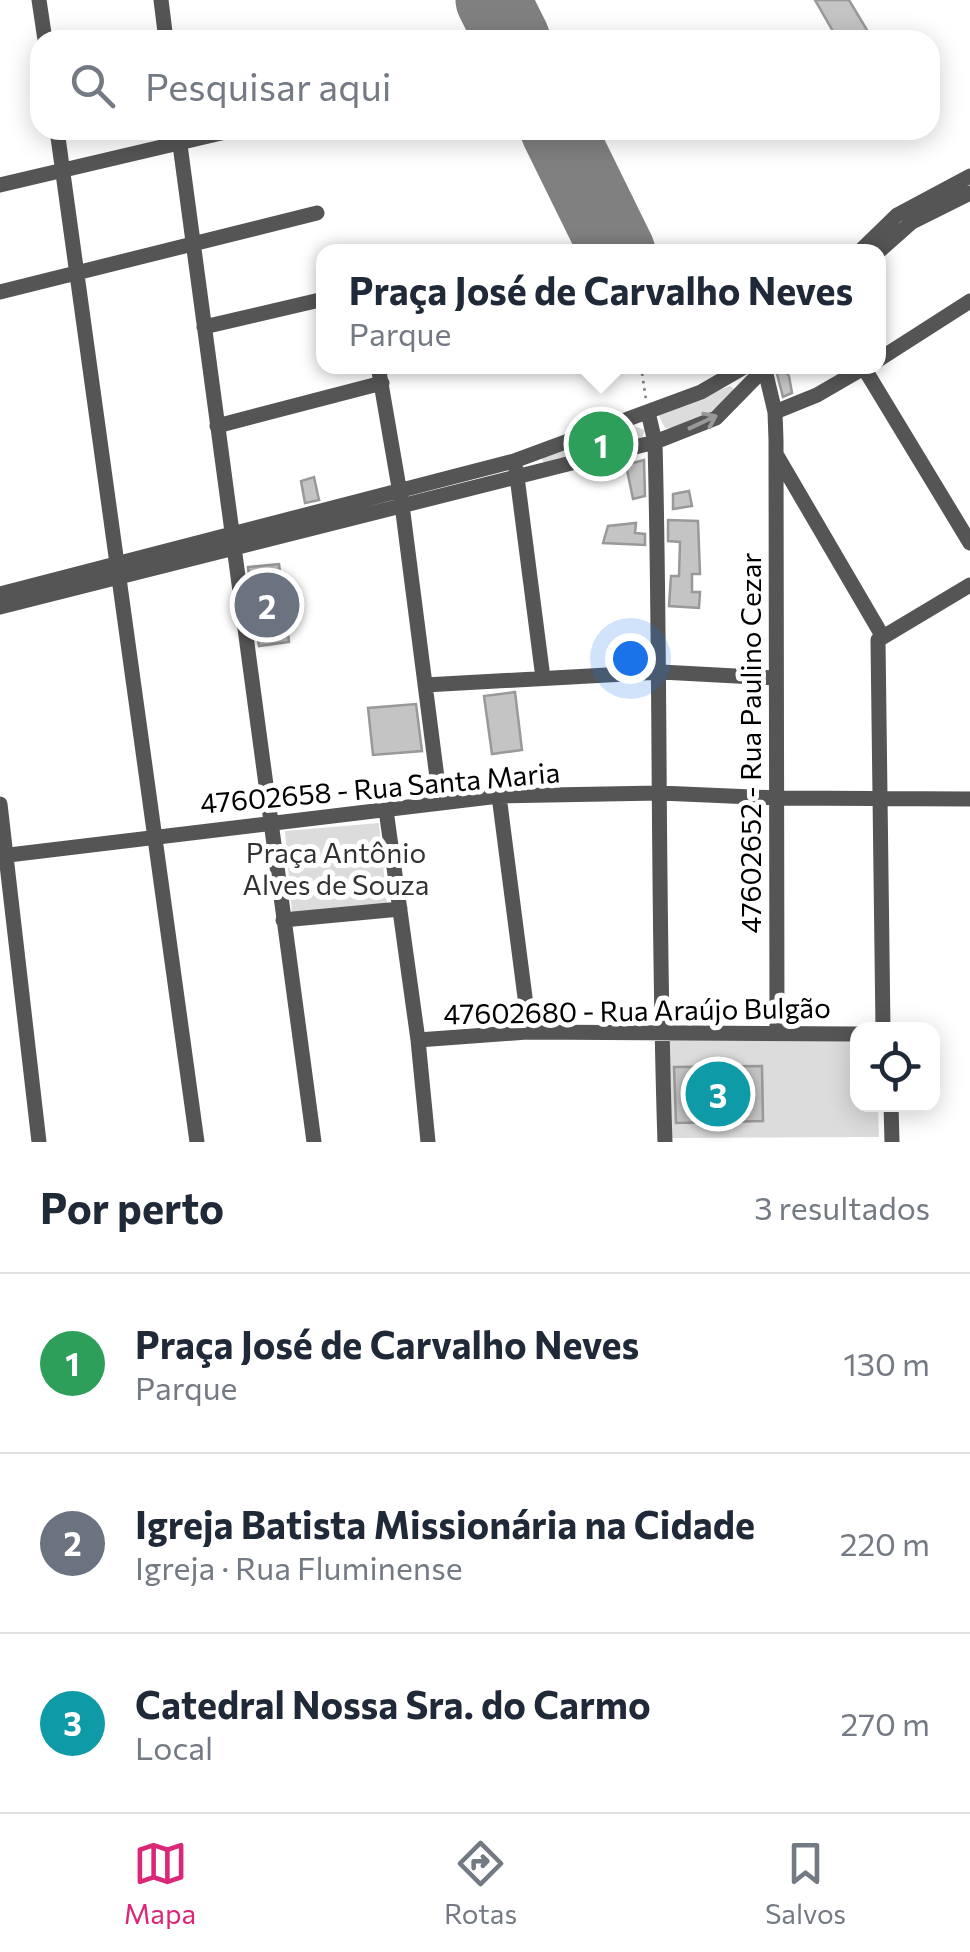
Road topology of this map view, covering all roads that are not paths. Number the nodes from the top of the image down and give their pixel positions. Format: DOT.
graph roads {
  1 [pos="39,0"];
  2 [pos="161,0"];
  3 [pos="44,30"];
  4 [pos="165,30"];
  5 [pos="58,140"];
  6 [pos="165,140"];
  7 [pos="180,140"];
  8 [pos="63,170"];
  9 [pos="970,176"];
  10 [pos="0,185"];
  11 [pos="970,193"];
  12 [pos="929,205"];
  13 [pos="318,213"];
  14 [pos="193,244"];
  15 [pos="868,244"];
  16 [pos="886,245"];
  17 [pos="78,273"];
  18 [pos="0,292"];
  19 [pos="316,301"];
  20 [pos="968,307"];
  21 [pos="204,328"];
  22 [pos="886,356"];
  23 [pos="744,374"];
  24 [pos="756,374"];
  25 [pos="762,374"];
  26 [pos="763,374"];
  27 [pos="854,374"];
  28 [pos="875,374"];
  29 [pos="380,375"];
  30 [pos="648,412"];
  31 [pos="774,412"];
  32 [pos="218,426"];
  33 [pos="655,442"];
  34 [pos="776,447"];
  35 [pos="516,469"];
  36 [pos="401,498"];
  37 [pos="233,542"];
  38 [pos="970,543"];
  39 [pos="119,569"];
  40 [pos="970,585"];
  41 [pos="0,594"];
  42 [pos="0,607"];
  43 [pos="884,637"];
  44 [pos="661,672"];
  45 [pos="543,678"];
  46 [pos="776,678"];
  47 [pos="425,685"];
  48 [pos="660,793"];
  49 [pos="499,796"];
  50 [pos="777,798"];
  51 [pos="884,798"];
  52 [pos="970,799"];
  53 [pos="440,802"];
  54 [pos="0,804"];
  55 [pos="386,810"];
  56 [pos="270,822"];
  57 [pos="156,835"];
  58 [pos="3,856"];
  59 [pos="400,909"];
  60 [pos="284,920"];
  61 [pos="886,1022"];
  62 [pos="527,1032"];
  63 [pos="661,1032"];
  64 [pos="777,1033"];
  65 [pos="850,1034"];
  66 [pos="418,1040"];
  67 [pos="888,1112"];
  68 [pos="39,1142"];
  69 [pos="197,1142"];
  70 [pos="314,1142"];
  71 [pos="428,1142"];
  72 [pos="665,1142"];
  73 [pos="888,1142"];
  1 -- 3 [label="street"];
  2 -- 4 [label="street"];
  5 -- 8 [label="street"];
  6 -- 8 [label="street"];
  7 -- 14 [label="street"];
  8 -- 10 [label="street"];
  8 -- 17 [label="street"];
  9 -- 12 [label="street"];
  11 -- 12 [label="street"];
  12 -- 15 [label="street"];
  12 -- 16 [label="street"];
  13 -- 14 [label="street"];
  14 -- 17 [label="street"];
  14 -- 21 [label="street"];
  17 -- 18 [label="street"];
  17 -- 39 [label="street"];
  19 -- 21 [label="street"];
  20 -- 22 [label="street"];
  21 -- 32 [label="street"];
  23 -- 30 [label="street"];
  33 -- 24 [label="street, one-way"];
  25 -- 34 [label="street, 47602652 - Rua Paulino Cezar"];
  26 -- 31 [label="street, 47602652 - Rua Paulino Cezar"];
  27 -- 31 [label="street"];
  28 -- 38 [label="street"];
  29 -- 32 [label="street"];
  29 -- 36 [label="street"];
  30 -- 33 [label="street"];
  30 -- 35 [label="street"];
  31 -- 34 [label="street, 47602652 - Rua Paulino Cezar"];
  32 -- 37 [label="street"];
  33 -- 35 [label="street"];
  33 -- 44 [label="street"];
  34 -- 43 [label="street"];
  34 -- 46 [label="street, 47602652 - Rua Paulino Cezar"];
  35 -- 36 [label="street"];
  35 -- 36 [label="street"];
  35 -- 45 [label="street"];
  36 -- 37 [label="street"];
  36 -- 47 [label="street"];
  37 -- 39 [label="street"];
  37 -- 56 [label="street"];
  39 -- 41 [label="street"];
  39 -- 42 [label="street"];
  39 -- 57 [label="street"];
  40 -- 43 [label="street"];
  43 -- 51 [label="street"];
  44 -- 45 [label="street"];
  44 -- 46 [label="street"];
  44 -- 48 [label="street"];
  45 -- 47 [label="street"];
  46 -- 50 [label="street, 47602652 - Rua Paulino Cezar"];
  47 -- 53 [label="street"];
  48 -- 49 [label="street, 47602658 - Rua Santa Maria"];
  48 -- 50 [label="street, 47602658 - Rua Santa Maria"];
  48 -- 63 [label="street"];
  49 -- 53 [label="street, 47602658 - Rua Santa Maria"];
  49 -- 62 [label="street"];
  50 -- 51 [label="street, 47602658 - Rua Santa Maria"];
  50 -- 64 [label="street, 47602652 - Rua Paulino Cezar"];
  51 -- 52 [label="street, 47602658 - Rua Santa Maria"];
  51 -- 61 [label="street"];
  53 -- 55 [label="street, 47602658 - Rua Santa Maria"];
  54 -- 58 [label="street"];
  55 -- 56 [label="street, 47602658 - Rua Santa Maria"];
  55 -- 59 [label="street"];
  56 -- 57 [label="street, 47602658 - Rua Santa Maria"];
  56 -- 60 [label="street"];
  57 -- 58 [label="street, 47602658 - Rua Santa Maria"];
  57 -- 69 [label="street"];
  58 -- 68 [label="street"];
  59 -- 60 [label="street"];
  59 -- 66 [label="street"];
  60 -- 70 [label="street"];
  62 -- 63 [label="street, 47602680 - Rua Araújo Bulgão"];
  62 -- 66 [label="street, 47602680 - Rua Araújo Bulgão"];
  63 -- 64 [label="street, 47602680 - Rua Araújo Bulgão"];
  63 -- 72 [label="street"];
  64 -- 65 [label="street, 47602680 - Rua Araújo Bulgão"];
  66 -- 71 [label="street"];
  67 -- 73 [label="street"];
}
